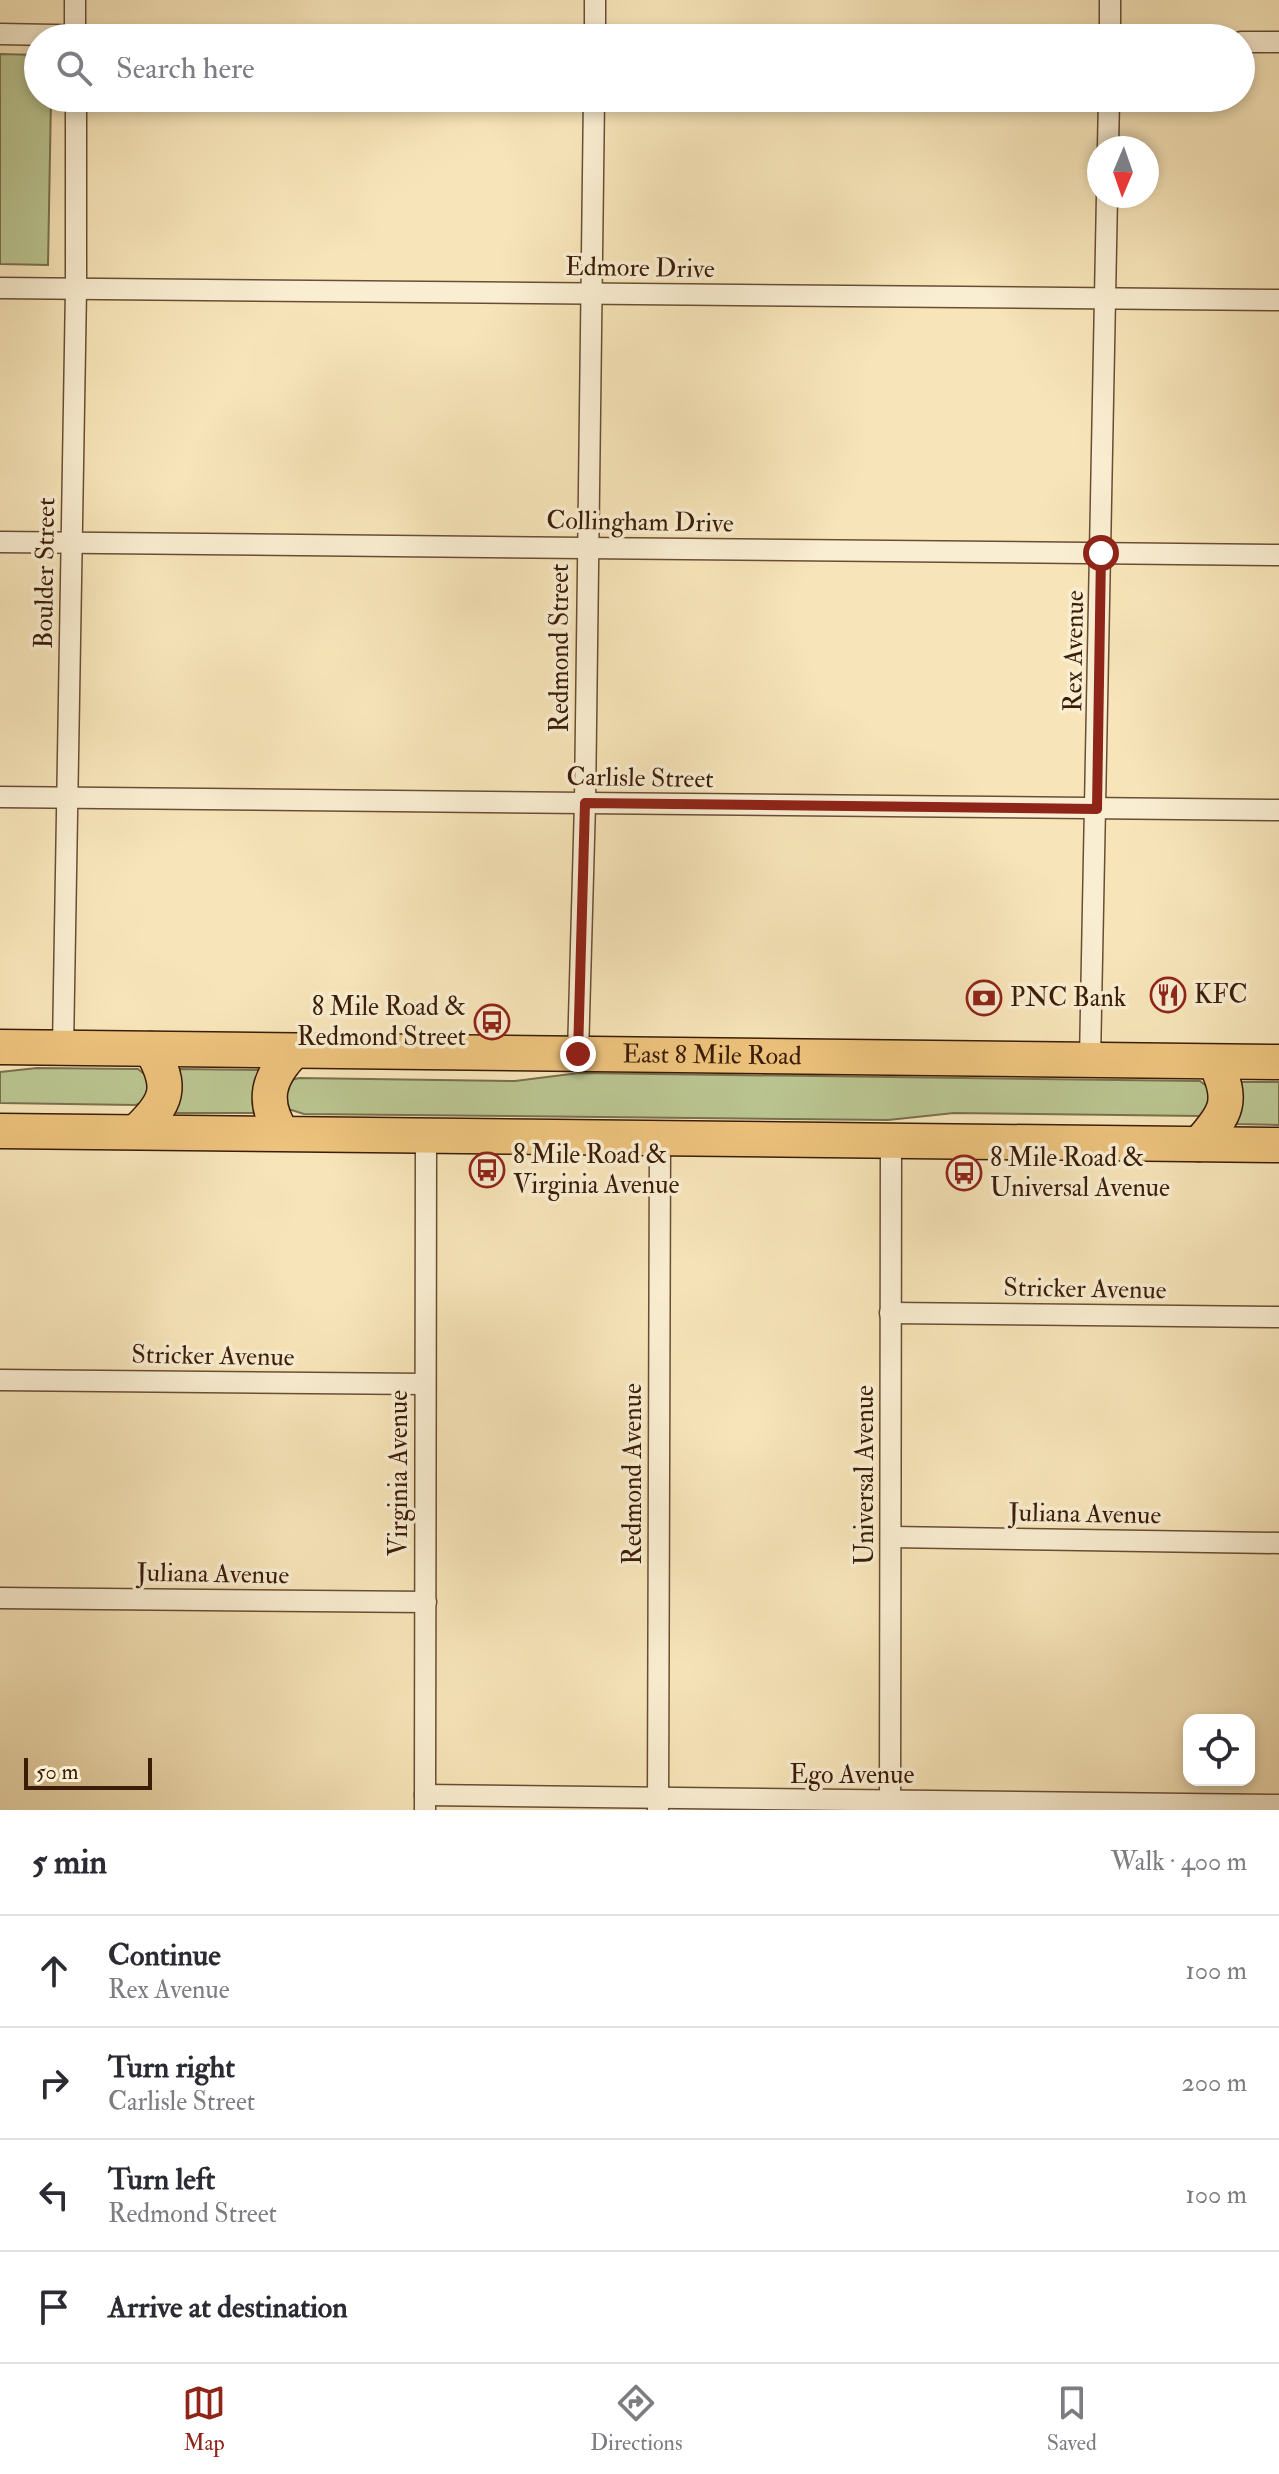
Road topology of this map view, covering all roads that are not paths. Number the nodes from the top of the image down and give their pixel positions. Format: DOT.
graph roads {
  1 [pos="75,0"];
  2 [pos="595,0"];
  3 [pos="1110,0"];
  4 [pos="75,24"];
  5 [pos="595,24"];
  6 [pos="1110,24"];
  7 [pos="0,34"];
  8 [pos="24,35"];
  9 [pos="1255,42"];
  10 [pos="1279,42"];
  11 [pos="76,112"];
  12 [pos="594,112"];
  13 [pos="1109,112"];
  14 [pos="1108,136"];
  15 [pos="1107,208"];
  16 [pos="0,288"];
  17 [pos="76,289"];
  18 [pos="593,293"];
  19 [pos="1105,298"];
  20 [pos="1279,300"];
  21 [pos="0,542"];
  22 [pos="71,543"];
  23 [pos="587,547"];
  24 [pos="1101,553"];
  25 [pos="1279,555"];
  26 [pos="0,797"];
  27 [pos="68,798"];
  28 [pos="585,803"];
  29 [pos="1097,809"];
  30 [pos="1279,810"];
  31 [pos="0,1047"];
  32 [pos="63,1048"];
  33 [pos="151,1049"];
  34 [pos="294,1051"];
  35 [pos="578,1054"];
  36 [pos="1090,1060"];
  37 [pos="1215,1062"];
  38 [pos="1279,1062"];
  39 [pos="0,1131"];
  40 [pos="136,1132"];
  41 [pos="282,1133"];
  42 [pos="426,1135"];
  43 [pos="660,1138"];
  44 [pos="891,1140"];
  45 [pos="1199,1144"];
  46 [pos="1279,1145"];
  47 [pos="890,1313"];
  48 [pos="1279,1317"];
  49 [pos="0,1380"];
  50 [pos="425,1384"];
  51 [pos="891,1537"];
  52 [pos="1279,1543"];
  53 [pos="0,1598"];
  54 [pos="426,1602"];
  55 [pos="425,1803"];
  56 [pos="658,1805"];
  57 [pos="890,1805"];
  58 [pos="1279,1805"];
  1 -- 4 [label="street"];
  2 -- 5 [label="street"];
  3 -- 6 [label="street"];
  7 -- 8 [label="street"];
  9 -- 10 [label="street"];
  11 -- 17 [label="street, Boulder Street"];
  12 -- 18 [label="street, Redmond Street"];
  13 -- 14 [label="street"];
  15 -- 19 [label="street, Rex Avenue"];
  16 -- 17 [label="street, Edmore Drive"];
  17 -- 18 [label="street, Edmore Drive"];
  17 -- 22 [label="street, Boulder Street"];
  18 -- 19 [label="street, Edmore Drive"];
  18 -- 23 [label="street, Redmond Street"];
  19 -- 20 [label="street, Edmore Drive"];
  19 -- 24 [label="street, Rex Avenue"];
  21 -- 22 [label="street, Collingham Drive"];
  22 -- 23 [label="street, Collingham Drive"];
  22 -- 27 [label="street, Boulder Street"];
  23 -- 24 [label="street, Collingham Drive"];
  23 -- 28 [label="street, Redmond Street"];
  24 -- 25 [label="street, Collingham Drive"];
  24 -- 29 [label="street, Rex Avenue"];
  26 -- 27 [label="street, Carlisle Street"];
  27 -- 28 [label="street, Carlisle Street"];
  27 -- 32 [label="street, Boulder Street"];
  28 -- 29 [label="street, Carlisle Street"];
  28 -- 35 [label="street, Redmond Street"];
  29 -- 30 [label="street, Carlisle Street"];
  29 -- 36 [label="street, Rex Avenue"];
  31 -- 32 [label="highway, East 8 Mile Road"];
  32 -- 33 [label="highway, East 8 Mile Road"];
  33 -- 34 [label="highway, East 8 Mile Road"];
  33 -- 40 [label="highway"];
  34 -- 35 [label="highway, East 8 Mile Road"];
  34 -- 41 [label="highway"];
  35 -- 36 [label="highway, East 8 Mile Road"];
  36 -- 37 [label="highway, East 8 Mile Road"];
  37 -- 38 [label="highway, East 8 Mile Road"];
  37 -- 45 [label="highway"];
  39 -- 40 [label="highway"];
  40 -- 41 [label="highway"];
  41 -- 42 [label="highway"];
  42 -- 43 [label="highway"];
  42 -- 50 [label="street, Virginia Avenue"];
  43 -- 44 [label="highway"];
  43 -- 56 [label="street, Redmond Avenue"];
  44 -- 45 [label="highway"];
  44 -- 47 [label="street, Universal Avenue"];
  45 -- 46 [label="highway"];
  47 -- 48 [label="street, Stricker Avenue"];
  47 -- 51 [label="street, Universal Avenue"];
  49 -- 50 [label="street, Stricker Avenue"];
  50 -- 54 [label="street, Virginia Avenue"];
  51 -- 52 [label="street, Juliana Avenue"];
  51 -- 57 [label="street, Universal Avenue"];
  53 -- 54 [label="street, Juliana Avenue"];
  54 -- 55 [label="street, Virginia Avenue"];
  55 -- 56 [label="street, Ego Avenue"];
  56 -- 57 [label="street, Ego Avenue"];
  57 -- 58 [label="street, Ego Avenue"];
}
